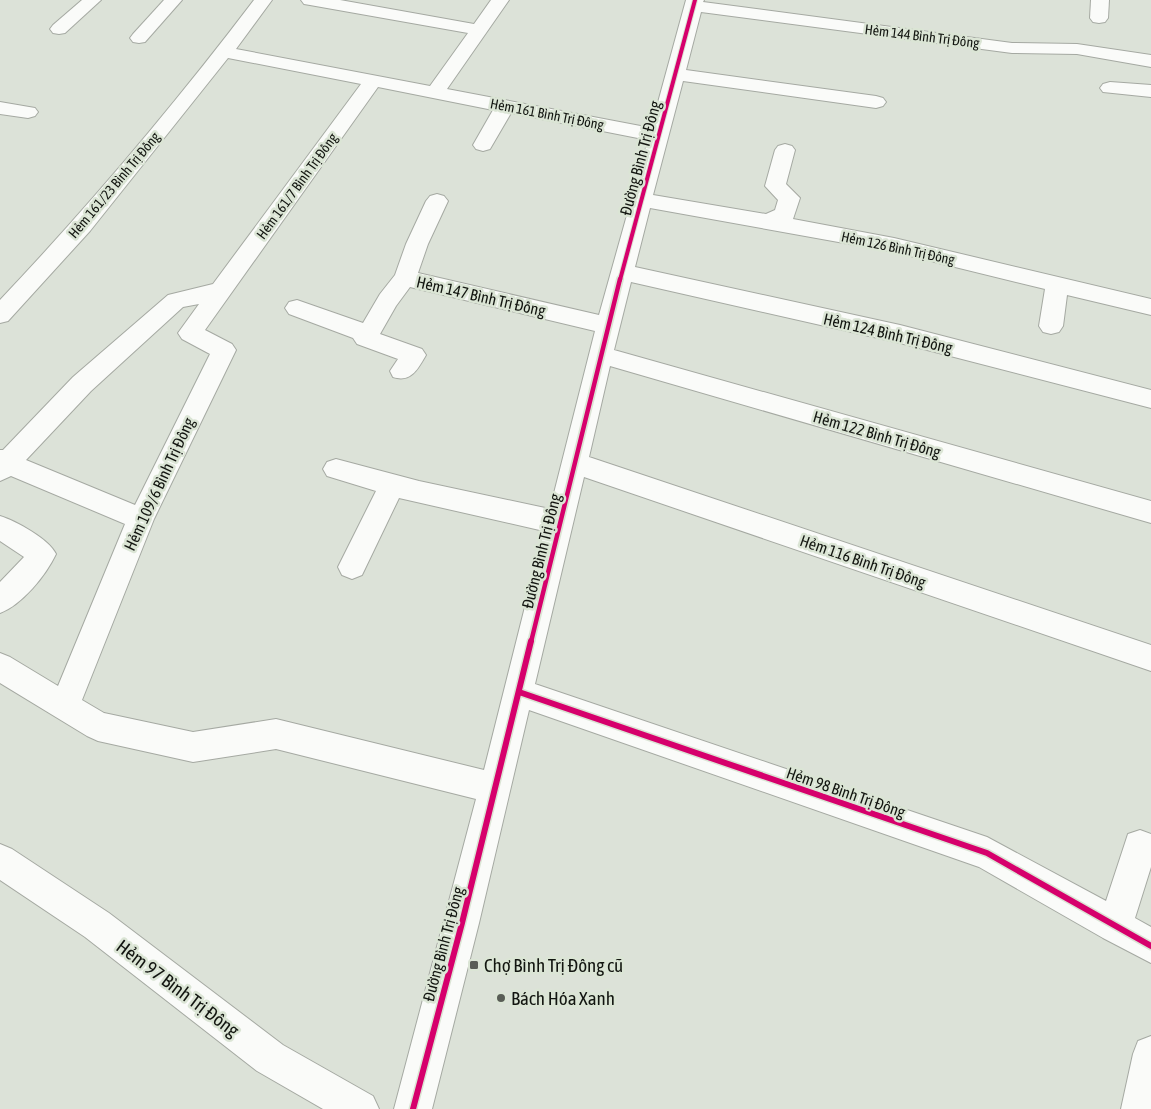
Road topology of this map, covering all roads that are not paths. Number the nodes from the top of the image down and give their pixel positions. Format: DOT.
graph roads {
  1 [pos="92,0"];
  2 [pos="174,0"];
  3 [pos="263,0"];
  4 [pos="310,0"];
  5 [pos="500,0"];
  6 [pos="694,3"];
  7 [pos="59,29"];
  8 [pos="479,30"];
  9 [pos="139,38"];
  10 [pos="224,52"];
  11 [pos="1151,61"];
  12 [pos="676,74"];
  13 [pos="373,81"];
  14 [pos="1110,88"];
  15 [pos="1151,91"];
  16 [pos="435,93"];
  17 [pos="876,102"];
  18 [pos="505,106"];
  19 [pos="0,108"];
  20 [pos="28,112"];
  21 [pos="659,136"];
  22 [pos="483,145"];
  23 [pos="785,150"];
  24 [pos="642,200"];
  25 [pos="437,201"];
  26 [pos="767,221"];
  27 [pos="623,272"];
  28 [pos="405,278"];
  29 [pos="1057,285"];
  30 [pos="222,290"];
  31 [pos="1151,307"];
  32 [pos="297,308"];
  33 [pos="0,315"];
  34 [pos="608,326"];
  35 [pos="1051,326"];
  36 [pos="368,334"];
  37 [pos="602,355"];
  38 [pos="402,371"];
  39 [pos="1151,399"];
  40 [pos="576,463"];
  41 [pos="2,464"];
  42 [pos="336,469"];
  43 [pos="392,485"];
  44 [pos="1151,512"];
  45 [pos="141,519"];
  46 [pos="561,523"];
  47 [pos="0,527"];
  48 [pos="352,567"];
  49 [pos="0,600"];
  50 [pos="1151,658"];
  51 [pos="0,666"];
  52 [pos="519,692"];
  53 [pos="65,705"];
  54 [pos="495,788"];
  55 [pos="1151,851"];
  56 [pos="0,861"];
  57 [pos="1115,926"];
  58 [pos="1151,946"];
  59 [pos="1151,1054"];
  60 [pos="360,1109"];
  61 [pos="413,1109"];
  62 [pos="1140,1109"];
  1 -- 7 [label="street"];
  2 -- 9 [label="street"];
  3 -- 10 [label="street, Hẻm 161/23 Bình Trị Đông"];
  4 -- 8 [label="street"];
  5 -- 8 [label="street"];
  6 -- 11 [label="street, Hẻm 144 Bình Trị Đông"];
  6 -- 12 [label="street, Đường Bình Trị Đông"];
  8 -- 16 [label="street"];
  10 -- 13 [label="street, Hẻm 161 Bình Trị Đông"];
  10 -- 33 [label="street, Hẻm 161/23 Bình Trị Đông"];
  12 -- 17 [label="street"];
  12 -- 21 [label="street, Đường Bình Trị Đông"];
  13 -- 16 [label="street, Hẻm 161 Bình Trị Đông"];
  13 -- 30 [label="street, Hẻm 161/7 Bình Trị Đông"];
  14 -- 15 [label="street"];
  16 -- 18 [label="street, Hẻm 161 Bình Trị Đông"];
  18 -- 21 [label="street, Hẻm 161 Bình Trị Đông"];
  18 -- 22 [label="street"];
  19 -- 20 [label="street"];
  21 -- 24 [label="street, Đường Bình Trị Đông"];
  23 -- 26 [label="street"];
  24 -- 26 [label="street, Hẻm 126 Bình Trị Đông"];
  24 -- 27 [label="street, Đường Bình Trị Đông"];
  25 -- 28 [label="street"];
  26 -- 29 [label="street, Hẻm 126 Bình Trị Đông"];
  27 -- 34 [label="street, Đường Bình Trị Đông"];
  27 -- 39 [label="street, Hẻm 124 Bình Trị Đông"];
  28 -- 34 [label="street, Hẻm 147 Bình Trị Đông"];
  28 -- 36 [label="street, Hẻm 147 Bình Trị Đông"];
  29 -- 31 [label="street, Hẻm 126 Bình Trị Đông"];
  29 -- 35 [label="street"];
  30 -- 41 [label="street"];
  30 -- 45 [label="street, Hẻm 109/6 Bình Trị Đông"];
  32 -- 36 [label="street"];
  34 -- 37 [label="street, Đường Bình Trị Đông"];
  36 -- 38 [label="street"];
  37 -- 40 [label="street, Đường Bình Trị Đông"];
  37 -- 44 [label="street, Hẻm 122 Bình Trị Đông"];
  40 -- 46 [label="street, Đường Bình Trị Đông"];
  40 -- 50 [label="street, Hẻm 116 Bình Trị Đông"];
  41 -- 45 [label="street"];
  42 -- 43 [label="street"];
  43 -- 46 [label="street"];
  43 -- 48 [label="street"];
  45 -- 53 [label="street, Hẻm 109/6 Bình Trị Đông"];
  46 -- 52 [label="street, Đường Bình Trị Đông"];
  47 -- 49 [label="street"];
  51 -- 53 [label="street"];
  52 -- 54 [label="street, Đường Bình Trị Đông"];
  52 -- 57 [label="street, Hẻm 98 Bình Trị Đông"];
  53 -- 54 [label="street"];
  54 -- 61 [label="street, Đường Bình Trị Đông"];
  55 -- 57 [label="street"];
  56 -- 60 [label="street, Hẻm 97 Bình Trị Đông"];
  57 -- 58 [label="street, Hẻm 98 Bình Trị Đông"];
  59 -- 62 [label="street"];
}
